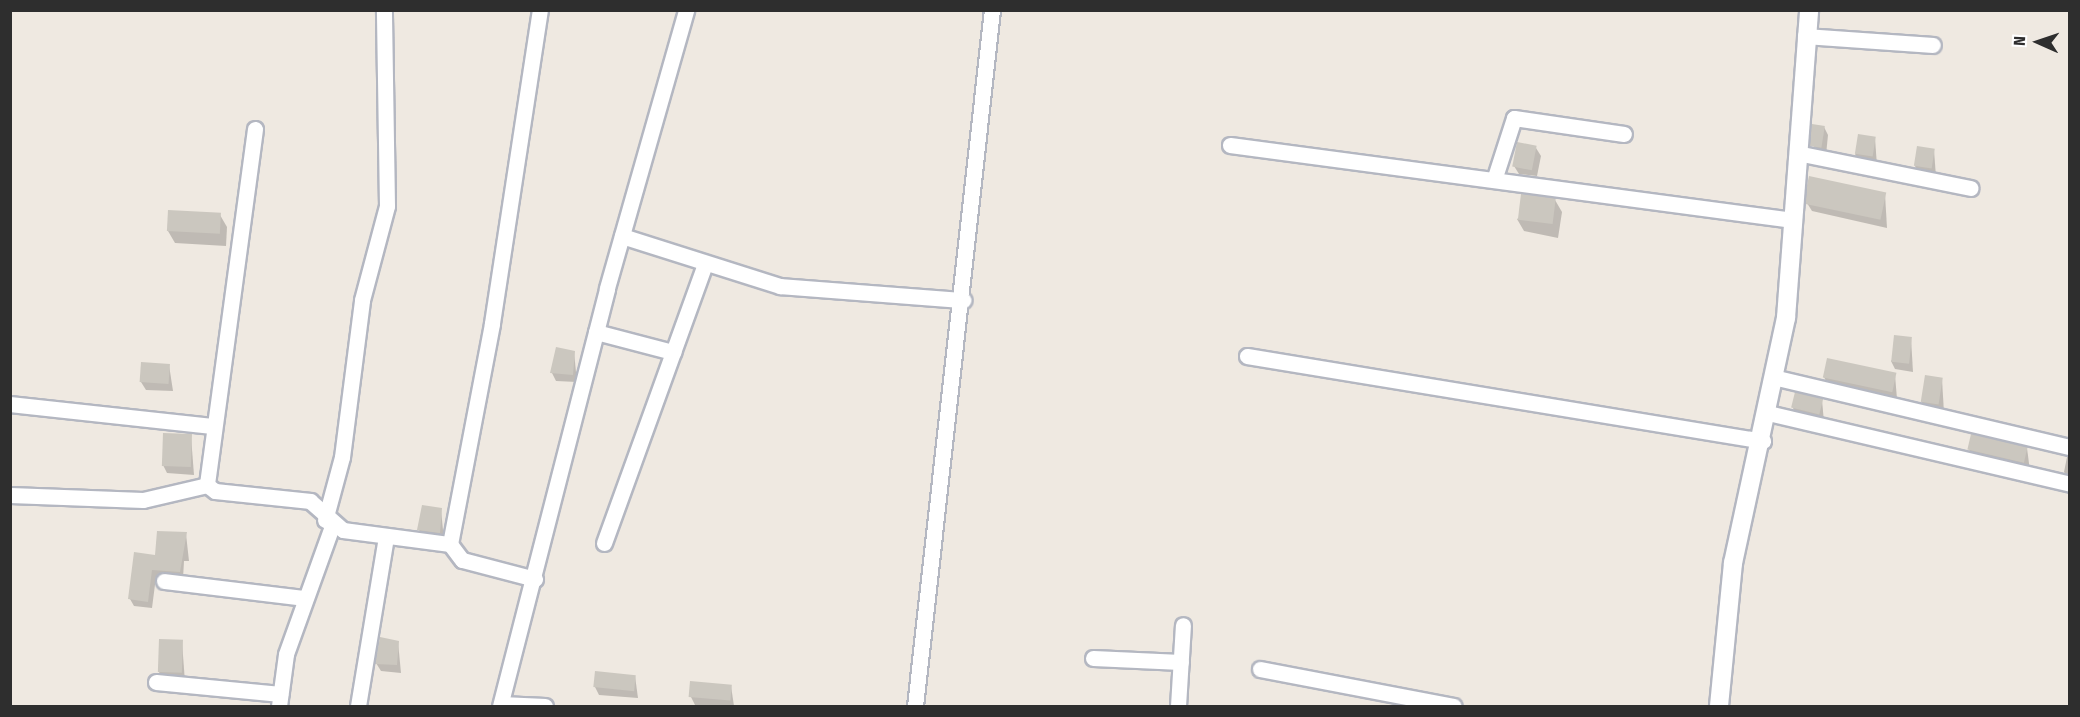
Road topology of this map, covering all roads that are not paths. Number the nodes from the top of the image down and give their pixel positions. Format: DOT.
graph roads {
  1 [pos="384,10"];
  2 [pos="540,10"];
  3 [pos="686,10"];
  4 [pos="992,10"];
  5 [pos="1809,10"];
  6 [pos="1805,36"];
  7 [pos="1933,45"];
  8 [pos="255,129"];
  9 [pos="1624,134"];
  10 [pos="1230,145"];
  11 [pos="1797,153"];
  12 [pos="1494,180"];
  13 [pos="1971,188"];
  14 [pos="1793,220"];
  15 [pos="622,236"];
  16 [pos="704,267"];
  17 [pos="963,300"];
  18 [pos="596,332"];
  19 [pos="673,352"];
  20 [pos="1246,356"];
  21 [pos="1773,377"];
  22 [pos="10,404"];
  23 [pos="1768,413"];
  24 [pos="214,426"];
  25 [pos="1763,441"];
  26 [pos="2070,447"];
  27 [pos="2070,484"];
  28 [pos="207,485"];
  29 [pos="10,495"];
  30 [pos="328,522"];
  31 [pos="386,537"];
  32 [pos="604,543"];
  33 [pos="450,544"];
  34 [pos="535,579"];
  35 [pos="164,581"];
  36 [pos="304,598"];
  37 [pos="1183,625"];
  38 [pos="1093,658"];
  39 [pos="1181,662"];
  40 [pos="1260,669"];
  41 [pos="156,682"];
  42 [pos="279,700"];
  43 [pos="500,705"];
  44 [pos="358,706"];
  45 [pos="544,706"];
  46 [pos="915,706"];
  47 [pos="1178,706"];
  48 [pos="1454,706"];
  49 [pos="1719,706"];
  1 -- 30 [label="street"];
  2 -- 33 [label="street"];
  3 -- 15 [label="street"];
  4 -- 17 [label="street"];
  5 -- 6 [label="street"];
  6 -- 7 [label="street"];
  6 -- 11 [label="street"];
  8 -- 24 [label="street"];
  9 -- 12 [label="street"];
  10 -- 12 [label="street"];
  11 -- 13 [label="street"];
  11 -- 14 [label="street"];
  12 -- 14 [label="street"];
  14 -- 21 [label="street"];
  15 -- 16 [label="street"];
  15 -- 18 [label="street"];
  16 -- 17 [label="street"];
  16 -- 19 [label="street"];
  17 -- 46 [label="street"];
  18 -- 19 [label="street"];
  18 -- 34 [label="street"];
  19 -- 32 [label="street"];
  20 -- 25 [label="street"];
  21 -- 23 [label="street"];
  21 -- 26 [label="street"];
  22 -- 24 [label="street"];
  23 -- 25 [label="street"];
  23 -- 27 [label="street"];
  24 -- 28 [label="street"];
  25 -- 49 [label="street"];
  28 -- 29 [label="street"];
  28 -- 30 [label="street"];
  30 -- 31 [label="street"];
  30 -- 36 [label="street"];
  31 -- 33 [label="street"];
  31 -- 44 [label="street"];
  33 -- 34 [label="street"];
  34 -- 43 [label="street"];
  35 -- 36 [label="street"];
  36 -- 42 [label="street"];
  37 -- 39 [label="street"];
  38 -- 39 [label="street"];
  39 -- 47 [label="street"];
  40 -- 48 [label="street"];
  41 -- 42 [label="street"];
  43 -- 45 [label="street"];
}
